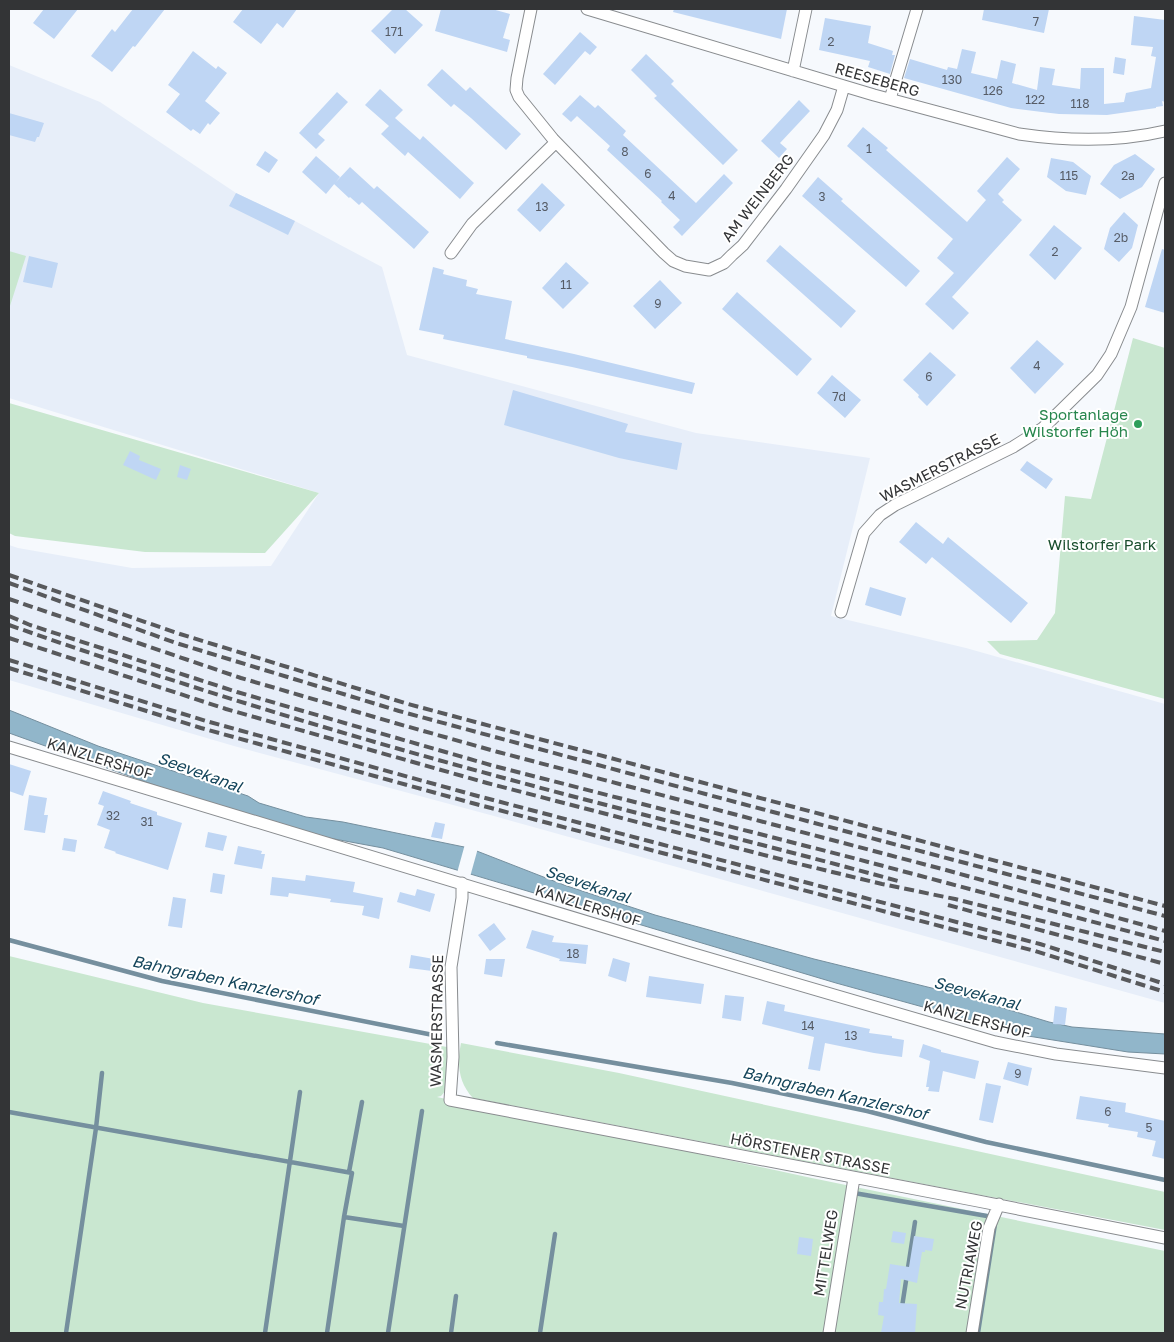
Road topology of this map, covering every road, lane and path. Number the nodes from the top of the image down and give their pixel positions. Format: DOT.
graph roads {
  1 [pos="531,9"];
  2 [pos="588,9"];
  3 [pos="806,9"];
  4 [pos="917,9"];
  5 [pos="793,71"];
  6 [pos="844,86"];
  7 [pos="890,100"];
  8 [pos="1165,131"];
  9 [pos="556,142"];
  10 [pos="1165,183"];
  11 [pos="450,253"];
  12 [pos="841,612"];
  13 [pos="9,747"];
  14 [pos="462,883"];
  15 [pos="1165,1068"];
  16 [pos="450,1100"];
  17 [pos="854,1178"];
  18 [pos="995,1214"];
  19 [pos="1165,1238"];
  20 [pos="829,1333"];
  21 [pos="972,1333"];
  1 -- 9 [label="street, AM WEINBERG"];
  2 -- 5 [label="street, REESEBERG"];
  3 -- 5 [label="street"];
  4 -- 7 [label="street"];
  5 -- 6 [label="street, REESEBERG"];
  6 -- 7 [label="street, REESEBERG"];
  6 -- 9 [label="street, AM WEINBERG"];
  7 -- 8 [label="street, REESEBERG"];
  9 -- 11 [label="street"];
  10 -- 12 [label="street, WASMERSTRASSE"];
  13 -- 14 [label="street, KANZLERSHOF"];
  14 -- 15 [label="street, KANZLERSHOF"];
  14 -- 16 [label="street, WASMERSTRASSE"];
  16 -- 17 [label="street, HÖRSTENER STRASSE"];
  17 -- 18 [label="street, HÖRSTENER STRASSE"];
  17 -- 20 [label="street, MITTELWEG"];
  18 -- 19 [label="street, HÖRSTENER STRASSE"];
  18 -- 21 [label="street, NUTRIAWEG"];
}
